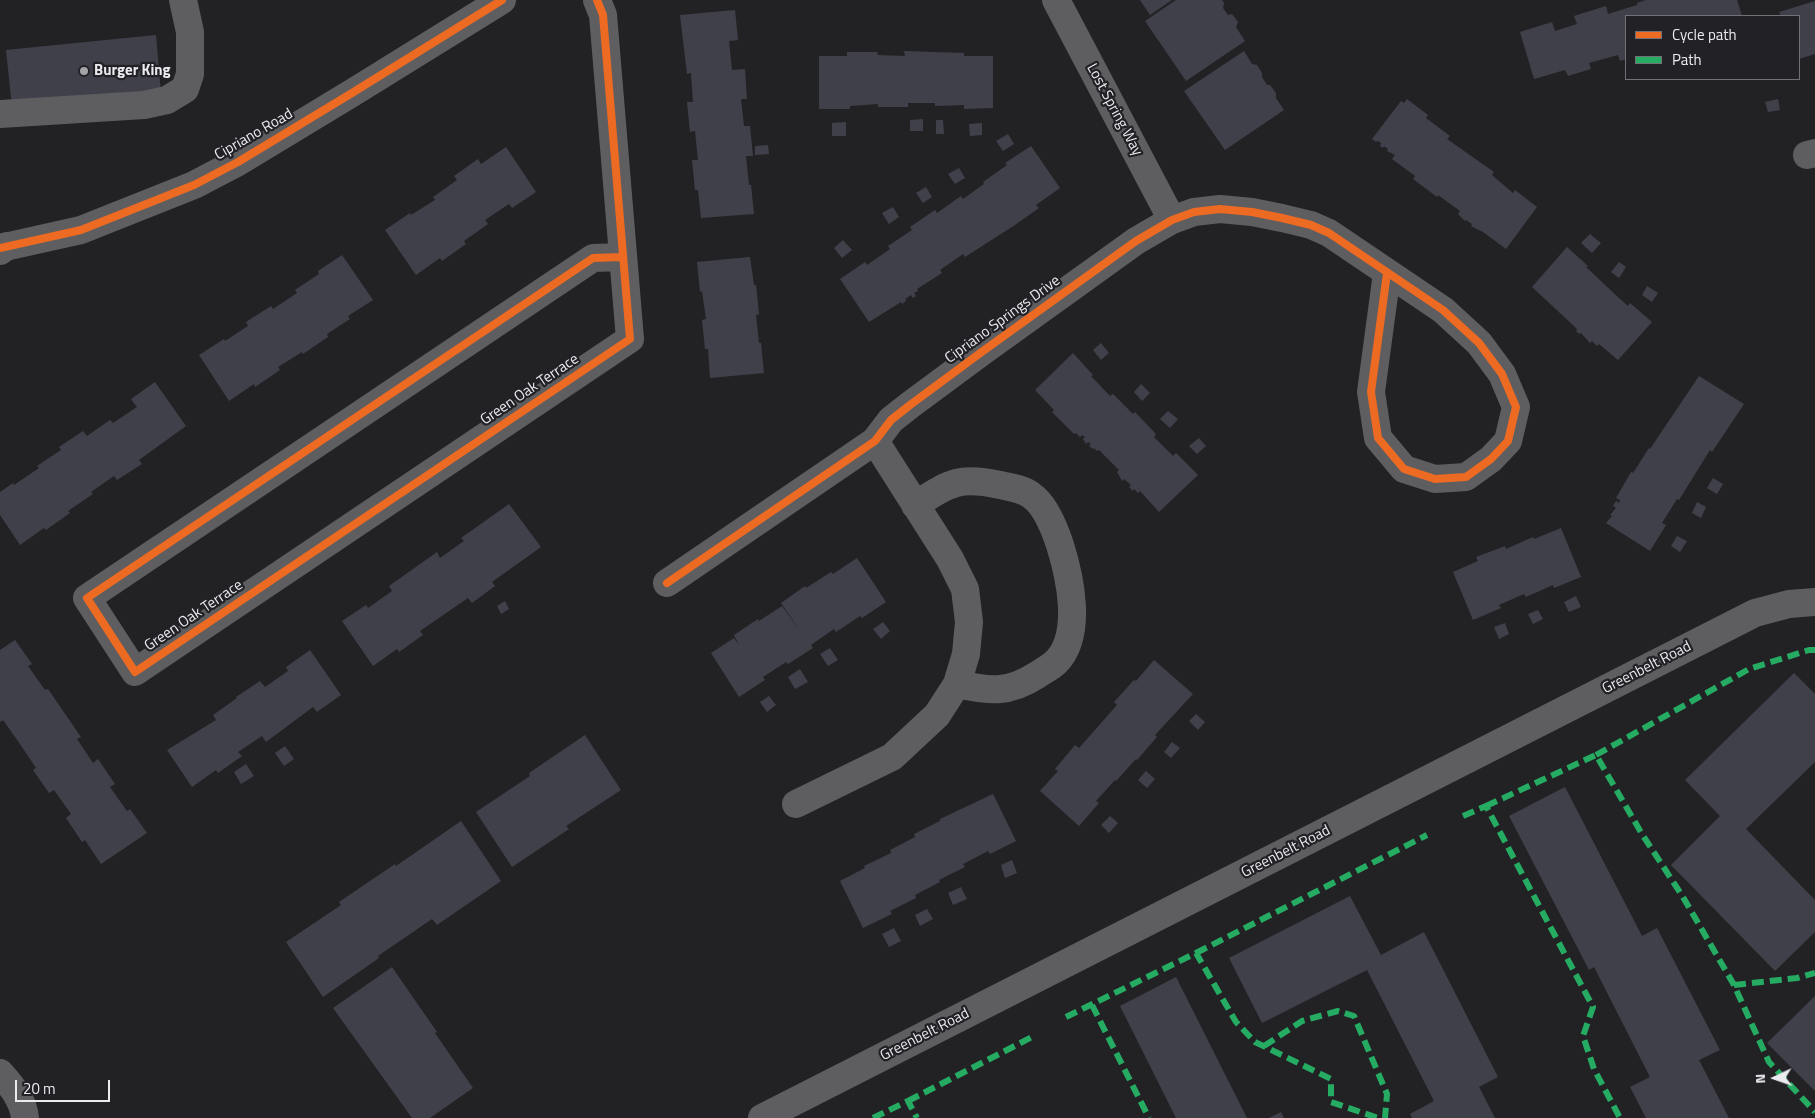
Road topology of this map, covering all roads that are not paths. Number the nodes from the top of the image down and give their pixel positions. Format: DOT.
graph roads {
  1 [pos="183,0"];
  2 [pos="502,0"];
  3 [pos="597,0"];
  4 [pos="1056,0"];
  5 [pos="0,114"];
  6 [pos="1172,220"];
  7 [pos="2,247"];
  8 [pos="623,257"];
  9 [pos="1387,273"];
  10 [pos="874,441"];
  11 [pos="916,505"];
  12 [pos="667,583"];
  13 [pos="1815,602"];
  14 [pos="957,684"];
  15 [pos="796,804"];
  16 [pos="0,1073"];
  17 [pos="25,1118"];
  18 [pos="762,1118"];
  1 -- 5 [label="street"];
  2 -- 7 [label="street, Cipriano Road"];
  3 -- 8 [label="street, Green Oak Terrace"];
  4 -- 6 [label="street, Lost Spring Way"];
  6 -- 9 [label="street, Cipriano Springs Drive"];
  6 -- 10 [label="street, Cipriano Springs Drive"];
  8 -- 8 [label="street, Green Oak Terrace"];
  9 -- 9 [label="street, Cipriano Springs Drive"];
  10 -- 11 [label="street"];
  10 -- 12 [label="street, Cipriano Springs Drive"];
  11 -- 14 [label="street"];
  11 -- 14 [label="street"];
  13 -- 18 [label="street, Greenbelt Road"];
  14 -- 15 [label="street"];
  16 -- 17 [label="street"];
}
